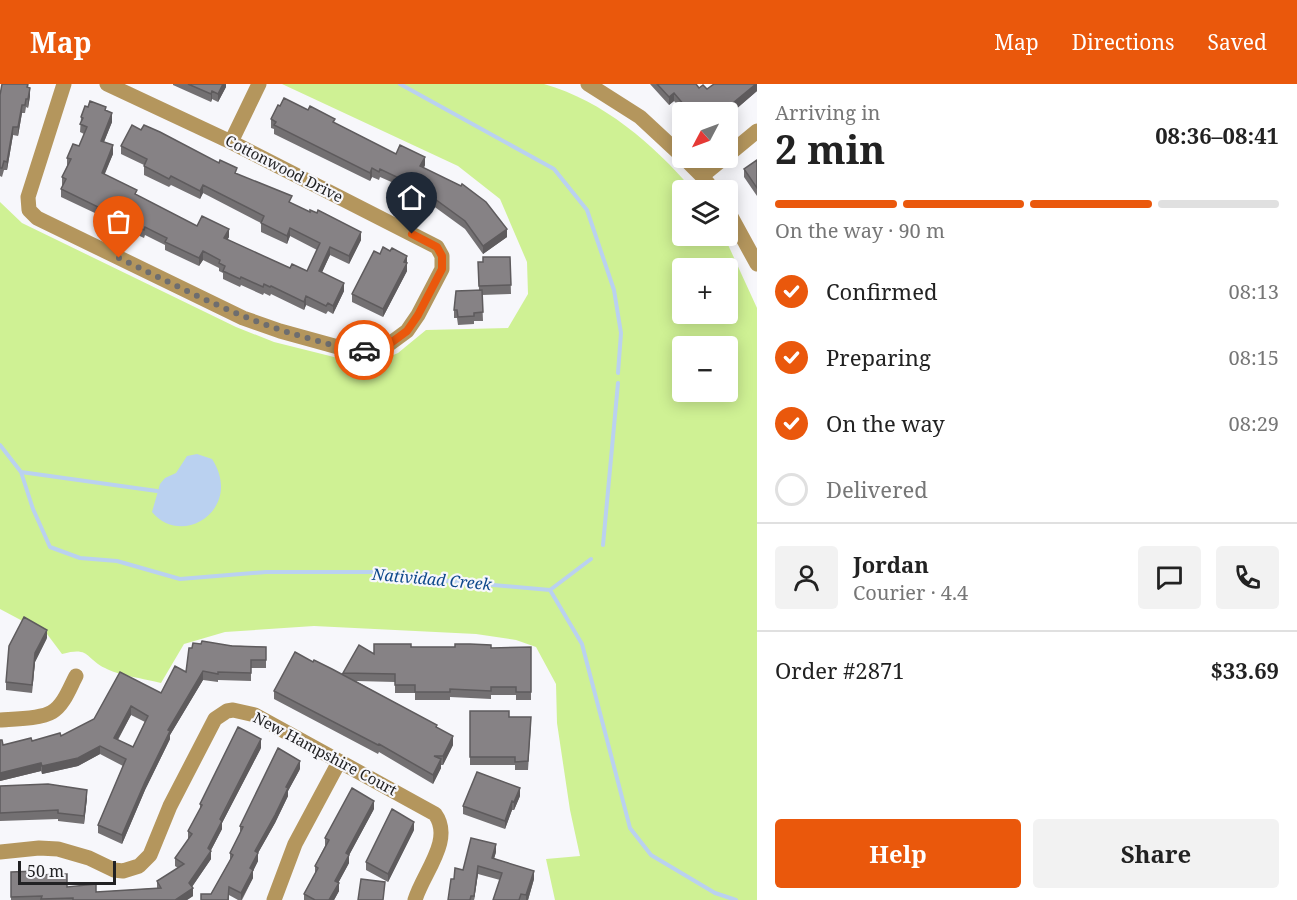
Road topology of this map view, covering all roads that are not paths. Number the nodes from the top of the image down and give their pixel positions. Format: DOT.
graph roads {
  1 [pos="64,84"];
  2 [pos="108,84"];
  3 [pos="259,84"];
  4 [pos="588,84"];
  5 [pos="608,89"];
  6 [pos="757,131"];
  7 [pos="231,142"];
  8 [pos="672,146"];
  9 [pos="738,146"];
  10 [pos="694,168"];
  11 [pos="712,168"];
  12 [pos="702,176"];
  13 [pos="705,180"];
  14 [pos="738,229"];
  15 [pos="757,264"];
  16 [pos="76,676"];
  17 [pos="0,720"];
  18 [pos="339,762"];
  19 [pos="0,852"];
  20 [pos="274,900"];
  21 [pos="415,900"];
  1 -- 7 [label="street, Cottonwood Drive"];
  2 -- 7 [label="street, Cottonwood Drive"];
  3 -- 7 [label="street"];
  4 -- 5 [label="street"];
  5 -- 8 [label="street"];
  6 -- 9 [label="street"];
  10 -- 12 [label="street"];
  11 -- 12 [label="street"];
  12 -- 13 [label="street"];
  14 -- 15 [label="street"];
  16 -- 17 [label="street"];
  18 -- 19 [label="street, New Hampshire Court"];
  18 -- 20 [label="street"];
  18 -- 21 [label="street, New Hampshire Court"];
}
